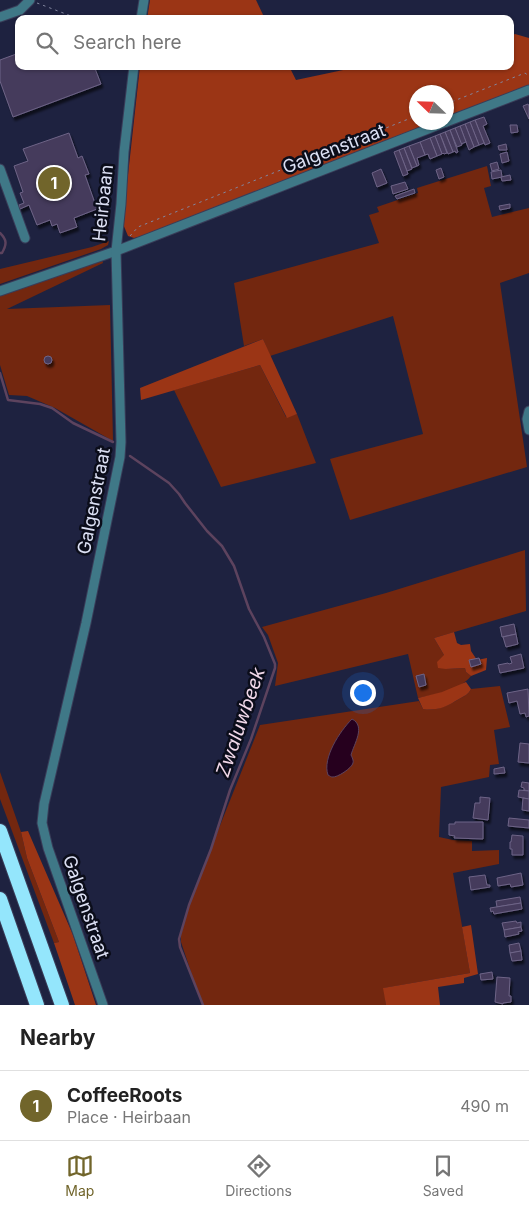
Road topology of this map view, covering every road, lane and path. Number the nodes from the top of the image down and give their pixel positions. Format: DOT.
graph roads {
  1 [pos="30,0"];
  2 [pos="144,0"];
  3 [pos="69,15"];
  4 [pos="142,15"];
  5 [pos="0,17"];
  6 [pos="134,70"];
  7 [pos="529,76"];
  8 [pos="529,90"];
  9 [pos="454,101"];
  10 [pos="409,119"];
  11 [pos="454,119"];
  12 [pos="426,130"];
  13 [pos="0,170"];
  14 [pos="25,238"];
  15 [pos="116,251"];
  16 [pos="0,290"];
  17 [pos="529,411"];
  18 [pos="529,430"];
  19 [pos="0,831"];
  20 [pos="0,899"];
  21 [pos="37,1005"];
  22 [pos="62,1005"];
  23 [pos="103,1005"];
  1 -- 3 [label="path"];
  1 -- 5 [label="street"];
  2 -- 4 [label="street"];
  6 -- 15 [label="street, Heirbaan"];
  7 -- 9 [label="path"];
  8 -- 11 [label="street, Galgenstraat"];
  10 -- 15 [label="path"];
  12 -- 15 [label="street, Galgenstraat"];
  13 -- 14 [label="street"];
  15 -- 16 [label="street, Heirbaan"];
  15 -- 23 [label="street, Galgenstraat"];
  17 -- 18 [label="street"];
  19 -- 22 [label="highway"];
  20 -- 21 [label="highway"];
}
